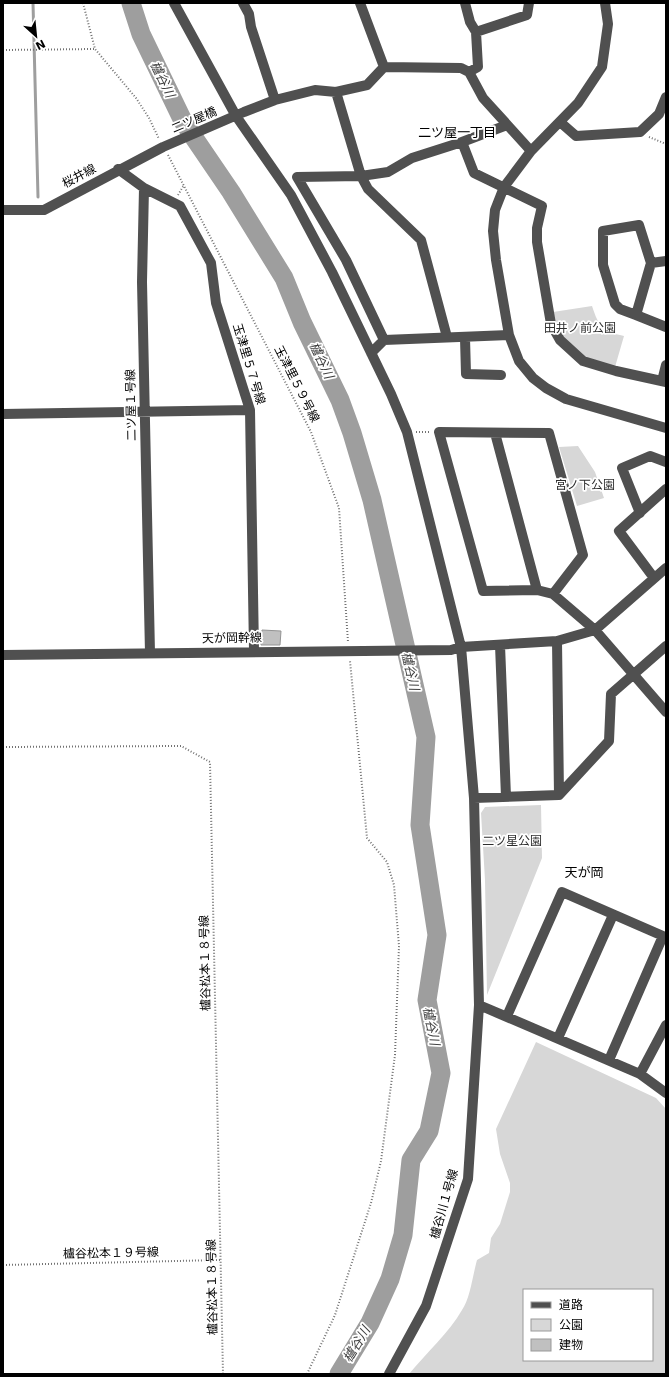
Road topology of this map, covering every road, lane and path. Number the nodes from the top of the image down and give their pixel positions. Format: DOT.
graph roads {
  1 [pos="83,3"];
  2 [pos="174,3"];
  3 [pos="243,3"];
  4 [pos="360,3"];
  5 [pos="465,3"];
  6 [pos="529,3"];
  7 [pos="605,3"];
  8 [pos="476,32"];
  9 [pos="95,49"];
  10 [pos="3,50"];
  11 [pos="384,67"];
  12 [pos="470,72"];
  13 [pos="336,92"];
  14 [pos="666,97"];
  15 [pos="275,100"];
  16 [pos="232,118"];
  17 [pos="560,122"];
  18 [pos="507,124"];
  19 [pos="640,132"];
  20 [pos="462,142"];
  21 [pos="666,144"];
  22 [pos="164,147"];
  23 [pos="531,151"];
  24 [pos="118,170"];
  25 [pos="361,176"];
  26 [pos="504,187"];
  27 [pos="144,188"];
  28 [pos="3,210"];
  29 [pos="666,261"];
  30 [pos="651,263"];
  31 [pos="636,315"];
  32 [pos="666,327"];
  33 [pos="509,335"];
  34 [pos="447,337"];
  35 [pos="465,338"];
  36 [pos="384,340"];
  37 [pos="371,354"];
  38 [pos="666,365"];
  39 [pos="501,375"];
  40 [pos="664,382"];
  41 [pos="250,410"];
  42 [pos="144,412"];
  43 [pos="3,414"];
  44 [pos="666,428"];
  45 [pos="407,432"];
  46 [pos="439,432"];
  47 [pos="495,434"];
  48 [pos="666,462"];
  49 [pos="666,489"];
  50 [pos="640,512"];
  51 [pos="666,568"];
  52 [pos="654,578"];
  53 [pos="537,590"];
  54 [pos="553,594"];
  55 [pos="595,630"];
  56 [pos="557,641"];
  57 [pos="500,645"];
  58 [pos="666,646"];
  59 [pos="456,649"];
  60 [pos="351,650"];
  61 [pos="254,651"];
  62 [pos="150,653"];
  63 [pos="3,655"];
  64 [pos="634,674"];
  65 [pos="666,710"];
  66 [pos="3,747"];
  67 [pos="559,795"];
  68 [pos="506,797"];
  69 [pos="474,798"];
  70 [pos="613,916"];
  71 [pos="479,1005"];
  72 [pos="507,1016"];
  73 [pos="666,1025"];
  74 [pos="558,1038"];
  75 [pos="609,1060"];
  76 [pos="640,1074"];
  77 [pos="665,1091"];
  78 [pos="220,1260"];
  79 [pos="3,1265"];
  80 [pos="223,1374"];
  81 [pos="307,1374"];
  82 [pos="389,1374"];
  1 -- 9 [label="path"];
  2 -- 16 [label="street, 櫨谷川１号線"];
  3 -- 15 [label="street"];
  4 -- 11 [label="street"];
  5 -- 8 [label="street"];
  6 -- 8 [label="street"];
  7 -- 17 [label="street"];
  8 -- 12 [label="street"];
  9 -- 10 [label="path"];
  9 -- 22 [label="path, 玉津里５９号線"];
  11 -- 12 [label="street"];
  11 -- 13 [label="street, 二ツ屋橋"];
  12 -- 18 [label="street"];
  13 -- 15 [label="street, 二ツ屋橋"];
  13 -- 25 [label="street"];
  14 -- 19 [label="street"];
  15 -- 16 [label="street, 二ツ屋橋"];
  16 -- 22 [label="street, 二ツ屋橋"];
  16 -- 37 [label="street, 櫨谷川１号線"];
  17 -- 19 [label="street"];
  17 -- 23 [label="street"];
  18 -- 20 [label="street"];
  18 -- 23 [label="street"];
  19 -- 21 [label="path"];
  20 -- 25 [label="street"];
  20 -- 26 [label="street"];
  22 -- 24 [label="street, 桜井線"];
  22 -- 60 [label="path, 玉津里５９号線"];
  23 -- 26 [label="street"];
  24 -- 27 [label="street"];
  24 -- 28 [label="street, 桜井線"];
  25 -- 34 [label="street"];
  25 -- 36 [label="street"];
  26 -- 33 [label="street"];
  26 -- 40 [label="street"];
  27 -- 41 [label="street, 玉津里５７号線"];
  27 -- 42 [label="street, 二ツ屋１号線"];
  29 -- 30 [label="street"];
  30 -- 31 [label="street"];
  30 -- 31 [label="street"];
  31 -- 32 [label="street"];
  33 -- 35 [label="street"];
  33 -- 44 [label="street"];
  34 -- 35 [label="street"];
  34 -- 36 [label="street"];
  35 -- 39 [label="street"];
  36 -- 37 [label="street"];
  37 -- 45 [label="street, 櫨谷川１号線"];
  38 -- 40 [label="street"];
  41 -- 42 [label="street"];
  41 -- 61 [label="street, 玉津里５７号線"];
  42 -- 43 [label="street"];
  42 -- 62 [label="street, 二ツ屋１号線"];
  45 -- 46 [label="path"];
  45 -- 59 [label="street, 櫨谷川１号線"];
  46 -- 47 [label="street"];
  46 -- 53 [label="street"];
  47 -- 53 [label="street"];
  47 -- 54 [label="street"];
  48 -- 50 [label="street"];
  49 -- 50 [label="street"];
  50 -- 52 [label="street"];
  51 -- 52 [label="street"];
  52 -- 55 [label="street"];
  53 -- 54 [label="street"];
  54 -- 55 [label="street"];
  55 -- 56 [label="street, 天が岡幹線"];
  55 -- 64 [label="street"];
  56 -- 57 [label="street, 天が岡幹線"];
  56 -- 67 [label="street"];
  57 -- 59 [label="street, 天が岡幹線"];
  57 -- 68 [label="street"];
  58 -- 64 [label="street"];
  59 -- 60 [label="street, 天が岡幹線"];
  59 -- 69 [label="street, 櫨谷川１号線"];
  60 -- 61 [label="street, 天が岡幹線"];
  60 -- 81 [label="path, 玉津里５９号線"];
  61 -- 62 [label="street, 天が岡幹線"];
  62 -- 63 [label="street, 天が岡幹線"];
  64 -- 65 [label="street"];
  64 -- 67 [label="street"];
  66 -- 78 [label="path, 櫨谷松本１８号線"];
  67 -- 68 [label="street"];
  68 -- 69 [label="street"];
  69 -- 71 [label="street, 櫨谷川１号線"];
  70 -- 72 [label="street"];
  70 -- 74 [label="street"];
  70 -- 75 [label="street"];
  71 -- 72 [label="street"];
  71 -- 82 [label="street, 櫨谷川１号線"];
  72 -- 74 [label="street"];
  73 -- 76 [label="street"];
  74 -- 75 [label="street"];
  75 -- 76 [label="street"];
  76 -- 77 [label="street"];
  78 -- 79 [label="path, 櫨谷松本１９号線"];
  78 -- 80 [label="path, 櫨谷松本１８号線"];
}
